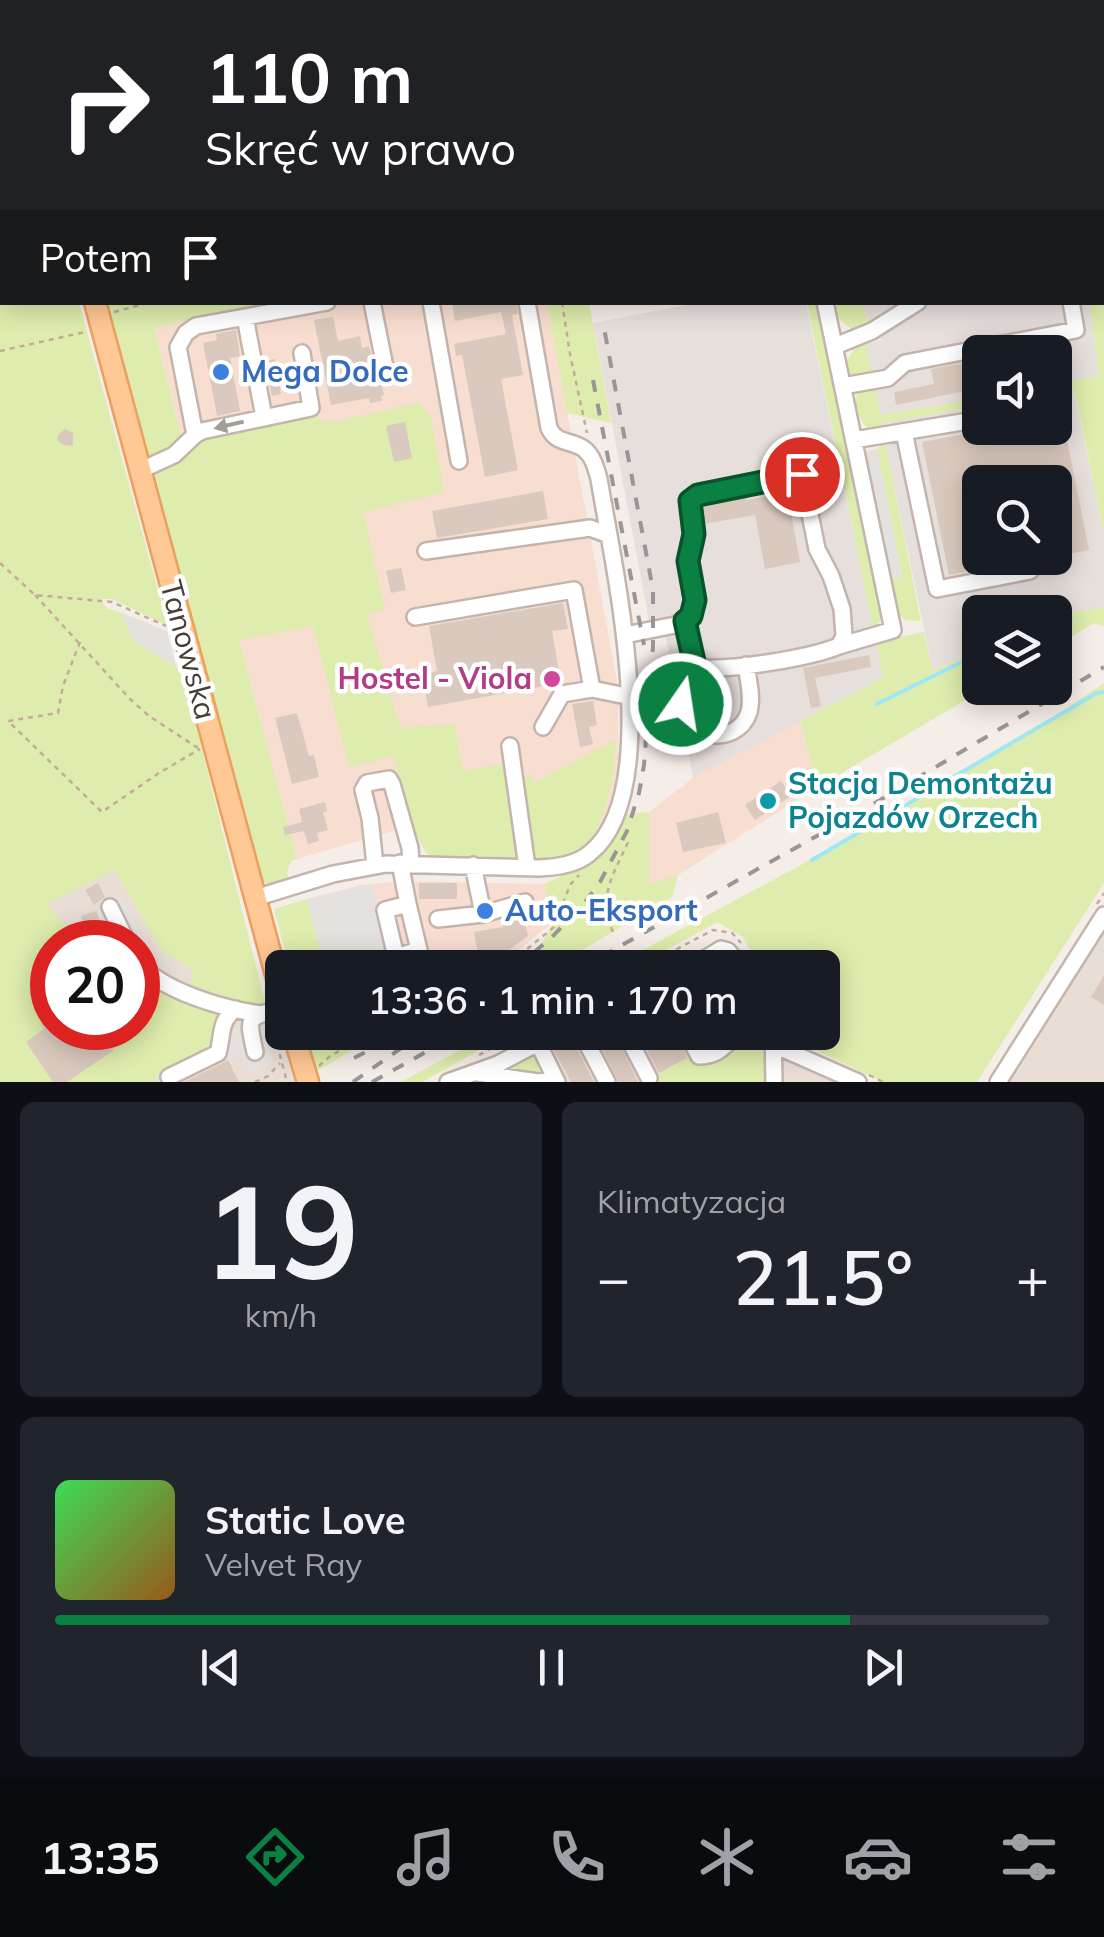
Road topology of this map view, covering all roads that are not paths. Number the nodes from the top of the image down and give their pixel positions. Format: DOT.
graph roads {
  1 [pos="312,305"];
  2 [pos="373,305"];
  3 [pos="432,305"];
  4 [pos="527,305"];
  5 [pos="826,305"];
  6 [pos="910,305"];
  7 [pos="1071,305"];
  8 [pos="98,316"];
  9 [pos="245,318"];
  10 [pos="835,346"];
  11 [pos="302,352"];
  12 [pos="385,366"];
  13 [pos="843,386"];
  14 [pos="264,417"];
  15 [pos="962,423"];
  16 [pos="904,432"];
  17 [pos="195,435"];
  18 [pos="854,440"];
  19 [pos="459,461"];
  20 [pos="139,471"];
  21 [pos="608,536"];
  22 [pos="426,551"];
  23 [pos="1009,575"];
  24 [pos="415,618"];
  25 [pos="685,621"];
  26 [pos="625,636"];
  27 [pos="839,646"];
  28 [pos="746,665"];
  29 [pos="695,666"];
  30 [pos="592,689"];
  31 [pos="631,697"];
  32 [pos="543,727"];
  33 [pos="510,746"];
  34 [pos="400,810"];
  35 [pos="370,818"];
  36 [pos="405,863"];
  37 [pos="375,865"];
  38 [pos="473,865"];
  39 [pos="527,868"];
  40 [pos="255,898"];
  41 [pos="525,902"];
  42 [pos="408,904"];
  43 [pos="110,906"];
  44 [pos="484,914"];
  45 [pos="1104,915"];
  46 [pos="438,919"];
  47 [pos="117,920"];
  48 [pos="269,950"];
  49 [pos="160,980"];
  50 [pos="236,1008"];
  51 [pos="265,1013"];
  52 [pos="265,1016"];
  53 [pos="297,1050"];
  54 [pos="525,1050"];
  55 [pos="541,1050"];
  56 [pos="590,1050"];
  57 [pos="634,1050"];
  58 [pos="696,1050"];
  59 [pos="723,1050"];
  60 [pos="774,1050"];
  61 [pos="795,1050"];
  62 [pos="256,1052"];
  63 [pos="170,1077"];
  64 [pos="476,1077"];
  65 [pos="649,1078"];
  66 [pos="303,1079"];
  67 [pos="556,1081"];
  68 [pos="448,1082"];
  69 [pos="608,1082"];
  70 [pos="774,1082"];
  71 [pos="858,1082"];
  72 [pos="998,1082"];
  1 -- 9 [label="street"];
  2 -- 12 [label="street"];
  3 -- 19 [label="street"];
  4 -- 21 [label="street"];
  5 -- 10 [label="street"];
  6 -- 10 [label="street"];
  7 -- 13 [label="street"];
  8 -- 20 [label="main road, Tanowska"];
  9 -- 14 [label="street"];
  9 -- 17 [label="street"];
  10 -- 13 [label="street"];
  11 -- 14 [label="street"];
  13 -- 18 [label="street"];
  14 -- 17 [label="street, one-way"];
  15 -- 16 [label="street"];
  16 -- 18 [label="street"];
  16 -- 23 [label="street"];
  17 -- 20 [label="street"];
  18 -- 27 [label="street"];
  20 -- 40 [label="main road, Tanowska"];
  21 -- 22 [label="street"];
  21 -- 26 [label="street"];
  24 -- 30 [label="street"];
  25 -- 26 [label="street"];
  25 -- 27 [label="street"];
  25 -- 29 [label="street"];
  26 -- 31 [label="street"];
  27 -- 28 [label="street"];
  28 -- 29 [label="street"];
  28 -- 29 [label="street"];
  30 -- 31 [label="street"];
  30 -- 32 [label="street"];
  31 -- 39 [label="street"];
  33 -- 39 [label="street"];
  34 -- 35 [label="street"];
  34 -- 35 [label="street"];
  34 -- 36 [label="street"];
  35 -- 37 [label="street"];
  36 -- 37 [label="street"];
  36 -- 38 [label="street"];
  36 -- 42 [label="street"];
  37 -- 40 [label="street"];
  38 -- 39 [label="street"];
  38 -- 44 [label="street"];
  40 -- 48 [label="main road, Tanowska"];
  41 -- 44 [label="street"];
  43 -- 47 [label="street"];
  44 -- 46 [label="street"];
  45 -- 72 [label="street"];
  49 -- 50 [label="street"];
  50 -- 51 [label="street"];
  50 -- 63 [label="street"];
  52 -- 62 [label="street"];
  53 -- 66 [label="main road"];
  54 -- 64 [label="street"];
  55 -- 67 [label="street"];
  56 -- 69 [label="street"];
  57 -- 65 [label="street"];
  58 -- 59 [label="street"];
  60 -- 70 [label="street"];
  61 -- 71 [label="street"];
  64 -- 67 [label="street"];
  64 -- 68 [label="street"];
}
